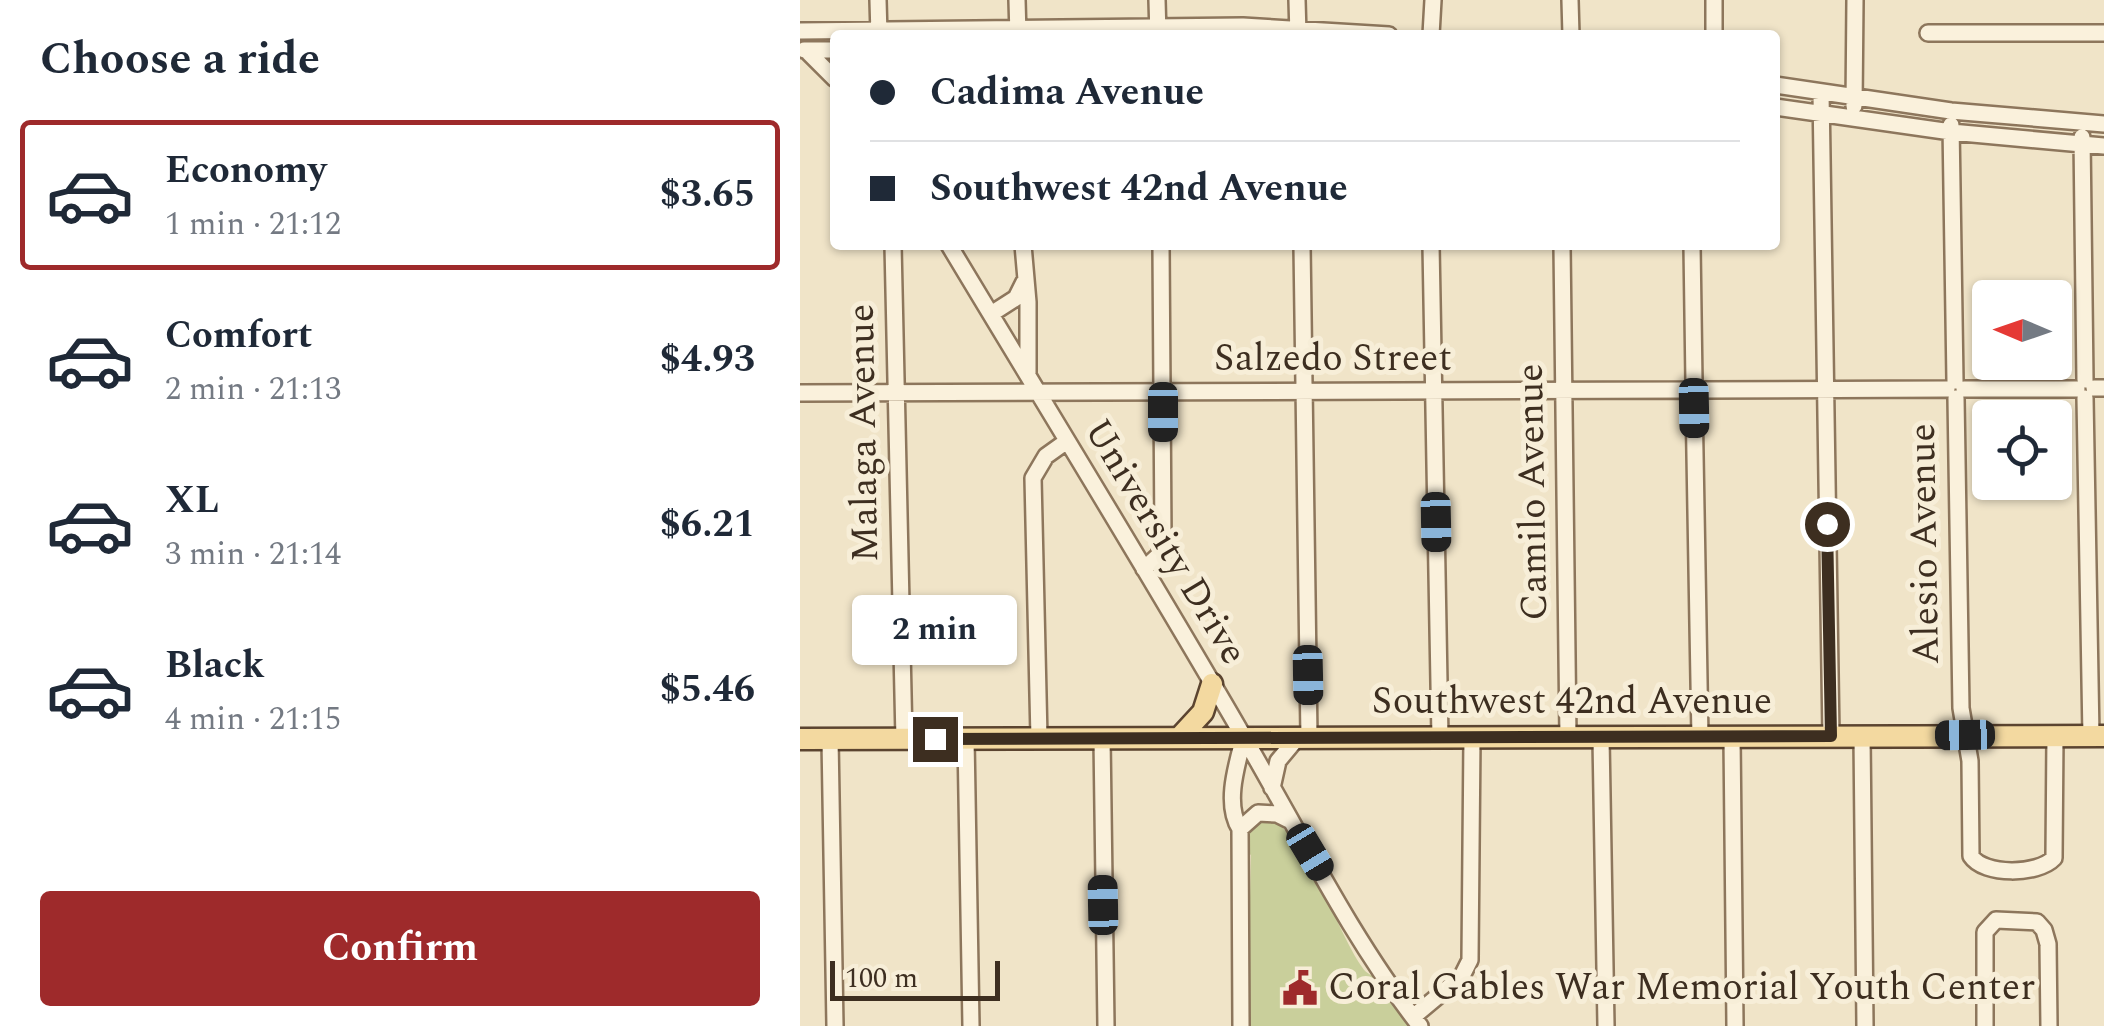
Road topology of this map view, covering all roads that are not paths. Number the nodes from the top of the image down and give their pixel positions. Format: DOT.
graph roads {
  1 [pos="878,0"];
  2 [pos="1017,0"];
  3 [pos="1157,0"];
  4 [pos="1297,0"];
  5 [pos="1433,0"];
  6 [pos="1570,0"];
  7 [pos="1714,0"];
  8 [pos="1855,0"];
  9 [pos="878,30"];
  10 [pos="1017,30"];
  11 [pos="1158,30"];
  12 [pos="1298,30"];
  13 [pos="1431,30"];
  14 [pos="1571,30"];
  15 [pos="1714,30"];
  16 [pos="800,31"];
  17 [pos="830,31"];
  18 [pos="1928,33"];
  19 [pos="2104,33"];
  20 [pos="803,50"];
  21 [pos="830,50"];
  22 [pos="830,74"];
  23 [pos="1780,86"];
  24 [pos="1821,93"];
  25 [pos="1854,98"];
  26 [pos="1780,108"];
  27 [pos="1951,111"];
  28 [pos="1820,114"];
  29 [pos="1854,119"];
  30 [pos="2082,124"];
  31 [pos="2104,124"];
  32 [pos="1950,132"];
  33 [pos="2081,145"];
  34 [pos="2104,146"];
  35 [pos="892,250"];
  36 [pos="952,250"];
  37 [pos="1023,250"];
  38 [pos="1161,250"];
  39 [pos="1302,250"];
  40 [pos="1431,250"];
  41 [pos="1562,250"];
  42 [pos="1692,250"];
  43 [pos="1024,282"];
  44 [pos="991,314"];
  45 [pos="1028,377"];
  46 [pos="1825,389"];
  47 [pos="1955,389"];
  48 [pos="2089,389"];
  49 [pos="1564,390"];
  50 [pos="1694,390"];
  51 [pos="1304,391"];
  52 [pos="1434,391"];
  53 [pos="1037,392"];
  54 [pos="1164,392"];
  55 [pos="800,393"];
  56 [pos="896,393"];
  57 [pos="1067,442"];
  58 [pos="1144,569"];
  59 [pos="1212,684"];
  60 [pos="1965,735"];
  61 [pos="1831,736"];
  62 [pos="1862,736"];
  63 [pos="2055,736"];
  64 [pos="2098,736"];
  65 [pos="1244,737"];
  66 [pos="1304,737"];
  67 [pos="1732,737"];
  68 [pos="966,738"];
  69 [pos="1039,738"];
  70 [pos="1102,738"];
  71 [pos="1179,738"];
  72 [pos="1440,738"];
  73 [pos="1472,738"];
  74 [pos="1568,738"];
  75 [pos="1601,738"];
  76 [pos="1700,738"];
  77 [pos="830,739"];
  78 [pos="904,739"];
  79 [pos="800,740"];
  80 [pos="1272,788"];
  81 [pos="1291,821"];
  82 [pos="1240,830"];
  83 [pos="1416,1021"];
  84 [pos="835,1026"];
  85 [pos="971,1026"];
  86 [pos="1106,1026"];
  87 [pos="1241,1026"];
  88 [pos="1606,1026"];
  89 [pos="1735,1026"];
  90 [pos="1866,1026"];
  91 [pos="1985,1026"];
  92 [pos="2048,1026"];
  1 -- 9 [label="street"];
  2 -- 10 [label="street"];
  3 -- 11 [label="street"];
  4 -- 12 [label="street"];
  5 -- 13 [label="street"];
  6 -- 14 [label="street"];
  7 -- 15 [label="street"];
  8 -- 25 [label="street"];
  16 -- 17 [label="street"];
  18 -- 19 [label="street"];
  20 -- 21 [label="street"];
  20 -- 22 [label="street"];
  23 -- 24 [label="street"];
  24 -- 25 [label="street"];
  24 -- 28 [label="street"];
  25 -- 27 [label="street"];
  25 -- 29 [label="street"];
  26 -- 28 [label="street"];
  27 -- 30 [label="street"];
  27 -- 32 [label="street, Alesio Avenue"];
  28 -- 29 [label="street"];
  28 -- 46 [label="street"];
  29 -- 32 [label="street"];
  30 -- 31 [label="street"];
  30 -- 33 [label="street"];
  32 -- 33 [label="street"];
  32 -- 47 [label="street, Alesio Avenue"];
  33 -- 34 [label="street"];
  33 -- 48 [label="street"];
  35 -- 56 [label="street, Malaga Avenue"];
  36 -- 44 [label="street, University Drive"];
  37 -- 43 [label="street"];
  38 -- 54 [label="street"];
  39 -- 51 [label="street"];
  40 -- 52 [label="street"];
  41 -- 49 [label="street, Camilo Avenue"];
  42 -- 50 [label="street"];
  43 -- 44 [label="street"];
  43 -- 45 [label="street"];
  44 -- 45 [label="street, University Drive"];
  45 -- 53 [label="street, University Drive"];
  46 -- 47 [label="street, Salzedo Street"];
  46 -- 50 [label="street, Salzedo Street"];
  46 -- 61 [label="street"];
  47 -- 48 [label="street, Salzedo Street"];
  47 -- 60 [label="street, Alesio Avenue"];
  48 -- 64 [label="street"];
  49 -- 50 [label="street, Salzedo Street"];
  49 -- 52 [label="street, Salzedo Street"];
  49 -- 74 [label="street, Camilo Avenue"];
  50 -- 76 [label="street"];
  51 -- 52 [label="street, Salzedo Street"];
  51 -- 54 [label="street, Salzedo Street"];
  51 -- 66 [label="street"];
  52 -- 72 [label="street"];
  53 -- 54 [label="street, Salzedo Street"];
  53 -- 56 [label="street, Salzedo Street"];
  53 -- 57 [label="street, University Drive"];
  54 -- 58 [label="street"];
  55 -- 56 [label="street, Salzedo Street"];
  56 -- 78 [label="street, Malaga Avenue"];
  57 -- 58 [label="street, University Drive"];
  57 -- 69 [label="street"];
  58 -- 59 [label="street, University Drive"];
  59 -- 65 [label="street, University Drive"];
  59 -- 71 [label="main road"];
  60 -- 62 [label="main road, Southwest 42nd Avenue"];
  60 -- 63 [label="main road, Southwest 42nd Avenue"];
  60 -- 63 [label="street, Alesio Avenue"];
  61 -- 62 [label="main road, Southwest 42nd Avenue"];
  61 -- 67 [label="main road, Southwest 42nd Avenue"];
  62 -- 90 [label="street"];
  63 -- 64 [label="main road, Southwest 42nd Avenue"];
  65 -- 66 [label="main road, Southwest 42nd Avenue"];
  65 -- 71 [label="main road, Southwest 42nd Avenue"];
  65 -- 80 [label="street, University Drive"];
  65 -- 82 [label="street"];
  66 -- 72 [label="main road, Southwest 42nd Avenue"];
  66 -- 80 [label="street"];
  67 -- 76 [label="main road, Southwest 42nd Avenue"];
  67 -- 89 [label="street"];
  68 -- 69 [label="main road, Southwest 42nd Avenue"];
  68 -- 78 [label="main road, Southwest 42nd Avenue"];
  68 -- 85 [label="street"];
  69 -- 70 [label="main road, Southwest 42nd Avenue"];
  70 -- 71 [label="main road, Southwest 42nd Avenue"];
  70 -- 86 [label="street"];
  72 -- 73 [label="main road, Southwest 42nd Avenue"];
  73 -- 74 [label="main road, Southwest 42nd Avenue"];
  73 -- 83 [label="street"];
  74 -- 75 [label="main road, Southwest 42nd Avenue"];
  75 -- 76 [label="main road, Southwest 42nd Avenue"];
  75 -- 88 [label="street"];
  77 -- 78 [label="main road, Southwest 42nd Avenue"];
  77 -- 79 [label="main road, Southwest 42nd Avenue"];
  77 -- 84 [label="street"];
  80 -- 81 [label="street, University Drive"];
  81 -- 82 [label="street"];
  81 -- 83 [label="street, University Drive"];
  82 -- 87 [label="street"];
  91 -- 92 [label="street"];
}
